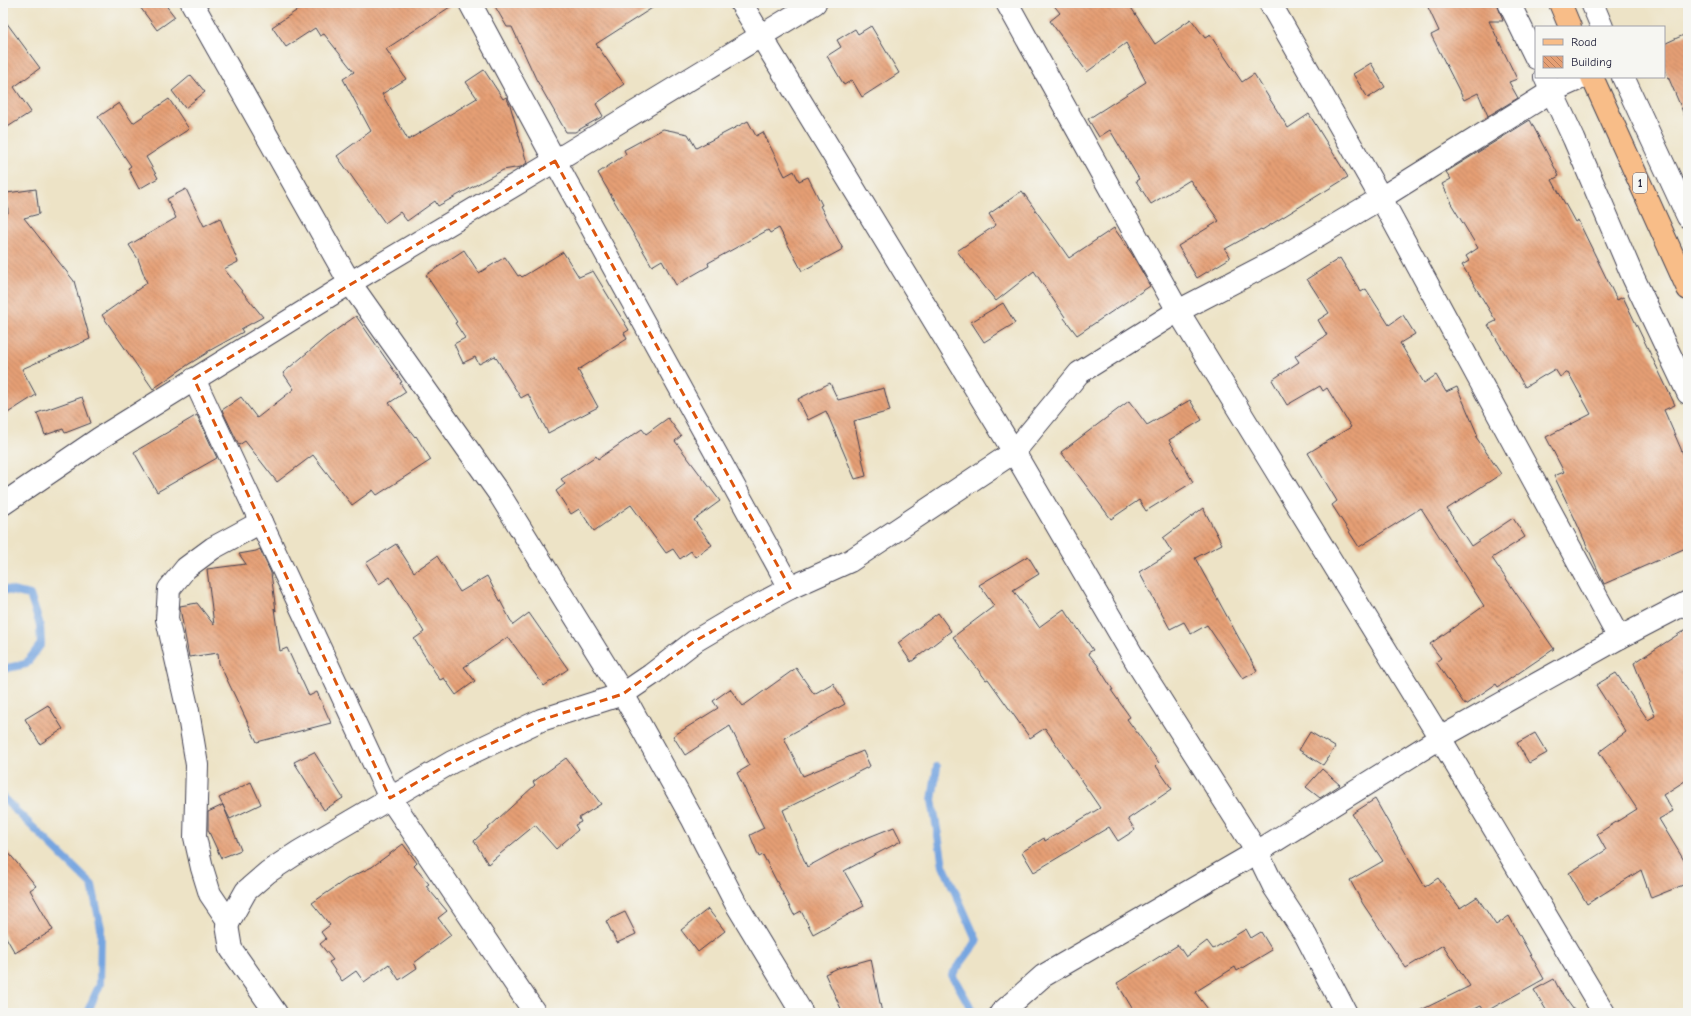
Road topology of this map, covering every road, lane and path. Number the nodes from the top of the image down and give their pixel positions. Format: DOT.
graph roads {
  1 [pos="192,3"];
  2 [pos="470,3"];
  3 [pos="741,3"];
  4 [pos="815,3"];
  5 [pos="1007,3"];
  6 [pos="1270,3"];
  7 [pos="1509,3"];
  8 [pos="1560,3"];
  9 [pos="1592,3"];
  10 [pos="1570,26"];
  11 [pos="1602,26"];
  12 [pos="760,36"];
  13 [pos="1535,56"];
  14 [pos="1578,78"];
  15 [pos="1592,78"];
  16 [pos="1623,78"];
  17 [pos="1549,84"];
  18 [pos="554,161"];
  19 [pos="1381,198"];
  20 [pos="1688,217"];
  21 [pos="350,283"];
  22 [pos="1688,289"];
  23 [pos="1178,311"];
  24 [pos="194,379"];
  25 [pos="1688,393"];
  26 [pos="1014,452"];
  27 [pos="5,499"];
  28 [pos="261,522"];
  29 [pos="790,588"];
  30 [pos="1688,602"];
  31 [pos="1619,638"];
  32 [pos="623,694"];
  33 [pos="1440,738"];
  34 [pos="390,798"];
  35 [pos="1257,852"];
  36 [pos="229,922"];
  37 [pos="276,1013"];
  38 [pos="535,1013"];
  39 [pos="802,1013"];
  40 [pos="1001,1013"];
  41 [pos="1346,1013"];
  42 [pos="1604,1013"];
  1 -- 21 [label="street"];
  2 -- 18 [label="street"];
  3 -- 12 [label="street"];
  4 -- 12 [label="street"];
  5 -- 23 [label="street"];
  6 -- 19 [label="street"];
  7 -- 13 [label="street"];
  8 -- 10 [label="main road"];
  9 -- 11 [label="street"];
  12 -- 18 [label="street"];
  12 -- 26 [label="street"];
  14 -- 17 [label="street"];
  15 -- 22 [label="main road, 1"];
  16 -- 20 [label="street"];
  17 -- 19 [label="street"];
  17 -- 25 [label="street"];
  18 -- 21 [label="street"];
  18 -- 29 [label="street"];
  19 -- 23 [label="street"];
  19 -- 31 [label="street"];
  21 -- 24 [label="street"];
  21 -- 32 [label="street"];
  23 -- 26 [label="street"];
  23 -- 33 [label="street"];
  24 -- 27 [label="street"];
  24 -- 28 [label="street"];
  26 -- 29 [label="street"];
  26 -- 35 [label="street"];
  28 -- 34 [label="street"];
  28 -- 36 [label="street"];
  29 -- 32 [label="street"];
  30 -- 31 [label="street"];
  31 -- 33 [label="street"];
  32 -- 34 [label="street"];
  32 -- 39 [label="street"];
  33 -- 35 [label="street"];
  33 -- 42 [label="street"];
  34 -- 36 [label="street"];
  34 -- 38 [label="street"];
  35 -- 40 [label="street"];
  35 -- 41 [label="street"];
  36 -- 37 [label="street"];
}
